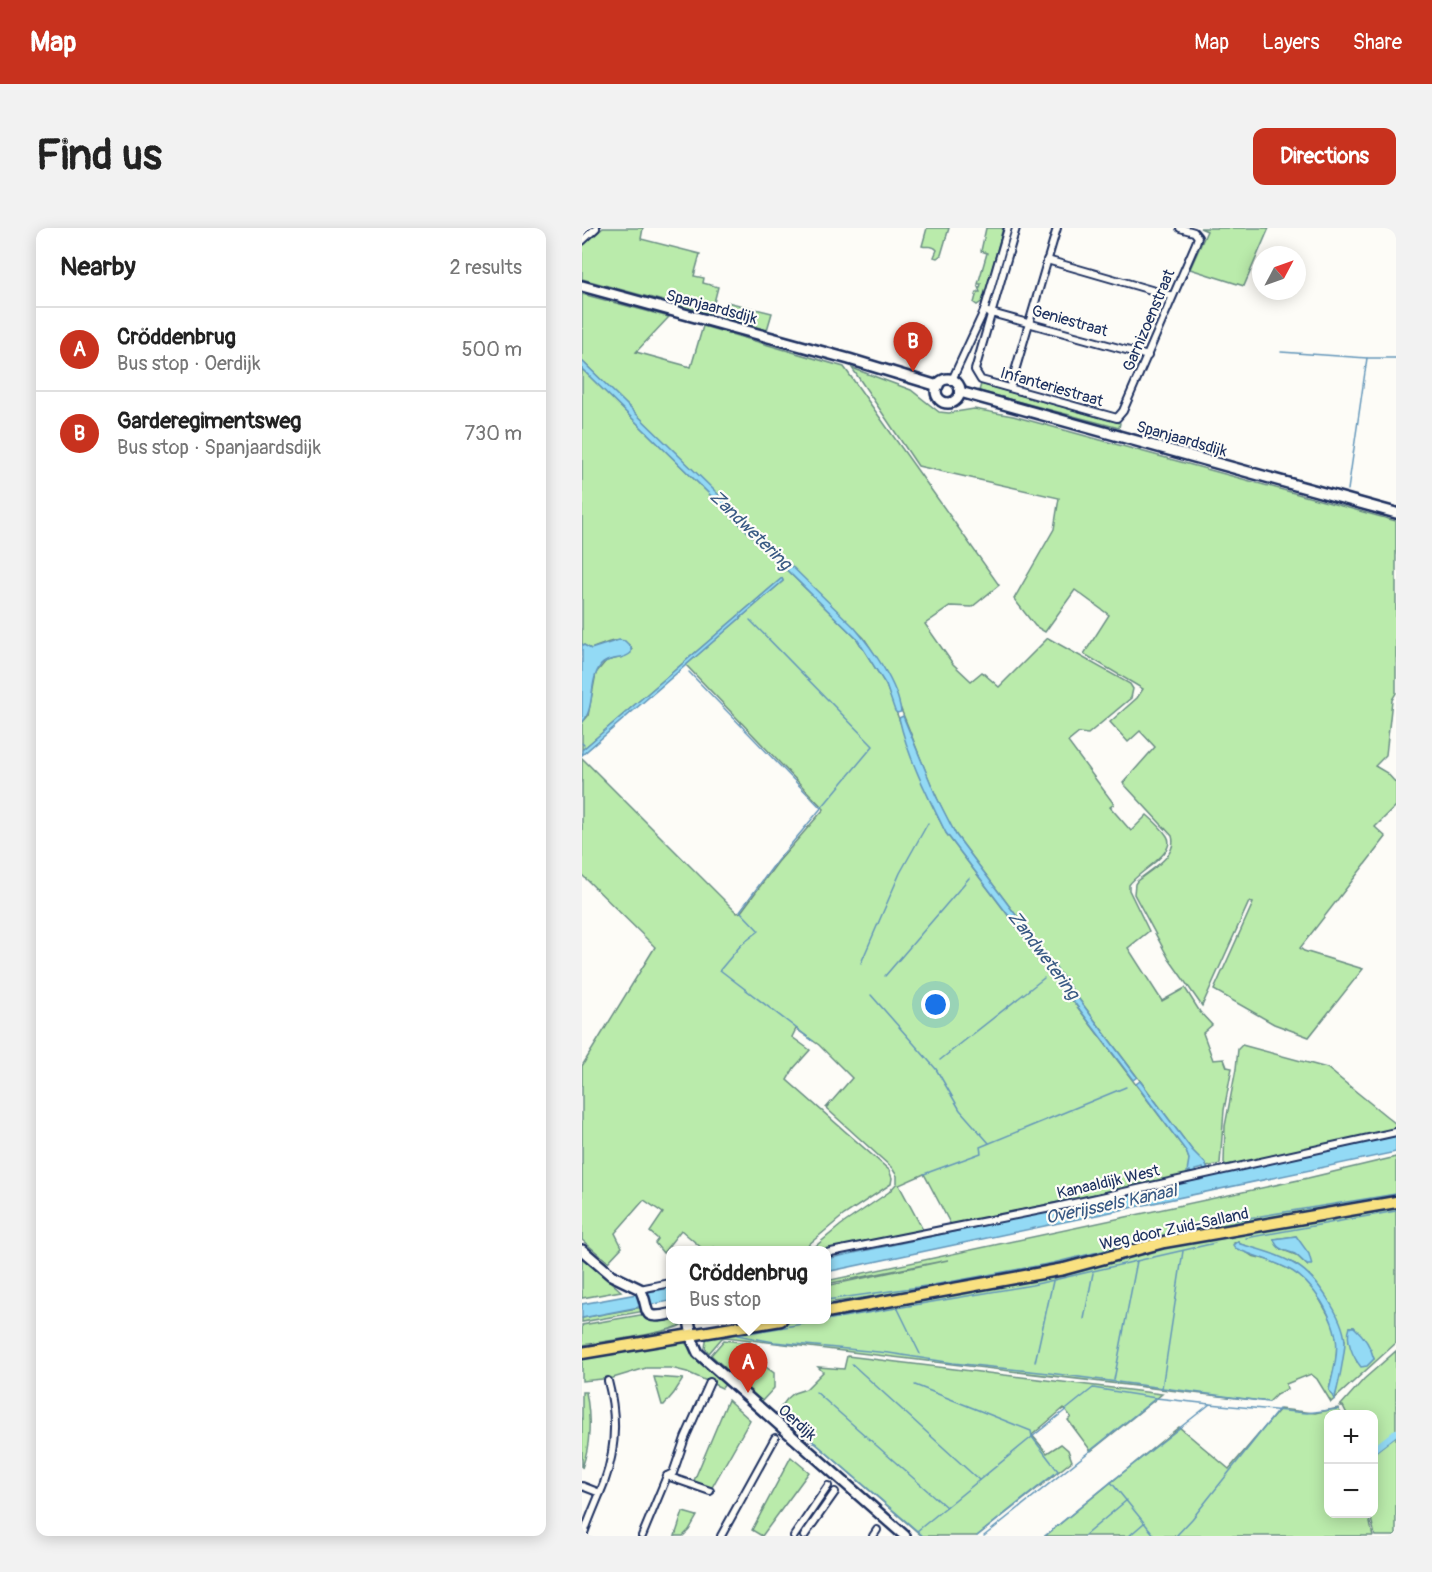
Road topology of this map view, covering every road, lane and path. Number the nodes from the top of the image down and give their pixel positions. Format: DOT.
graph roads {
  1 [pos="596,228"];
  2 [pos="1008,228"];
  3 [pos="1016,228"];
  4 [pos="1057,228"];
  5 [pos="1180,228"];
  6 [pos="582,241"];
  7 [pos="1047,260"];
  8 [pos="582,286"];
  9 [pos="1172,296"];
  10 [pos="984,311"];
  11 [pos="993,312"];
  12 [pos="1029,323"];
  13 [pos="1148,356"];
  14 [pos="952,380"];
  15 [pos="938,386"];
  16 [pos="1011,388"];
  17 [pos="960,392"];
  18 [pos="1121,416"];
  19 [pos="1396,513"];
  20 [pos="1396,1131"];
  21 [pos="1396,1202"];
  22 [pos="582,1250"];
  23 [pos="831,1252"];
  24 [pos="666,1284"];
  25 [pos="960,1289"];
  26 [pos="641,1292"];
  27 [pos="831,1305"];
  28 [pos="831,1311"];
  29 [pos="666,1315"];
  30 [pos="722,1324"];
  31 [pos="736,1324"];
  32 [pos="691,1328"];
  33 [pos="582,1347"];
  34 [pos="582,1353"];
  35 [pos="608,1381"];
  36 [pos="710,1382"];
  37 [pos="775,1438"];
  38 [pos="667,1476"];
  39 [pos="582,1486"];
  40 [pos="828,1486"];
  41 [pos="710,1491"];
  42 [pos="835,1492"];
  43 [pos="600,1493"];
  44 [pos="583,1536"];
  45 [pos="642,1536"];
  46 [pos="721,1536"];
  47 [pos="794,1536"];
  48 [pos="804,1536"];
  49 [pos="905,1536"];
  1 -- 6 [label="street"];
  2 -- 10 [label="street"];
  3 -- 11 [label="street"];
  4 -- 7 [label="street"];
  5 -- 9 [label="street, Garnizoenstraat"];
  7 -- 9 [label="street"];
  7 -- 12 [label="street"];
  8 -- 15 [label="street, Spanjaardsdijk"];
  9 -- 13 [label="street, Garnizoenstraat"];
  10 -- 11 [label="street, Geniestraat"];
  10 -- 14 [label="street"];
  11 -- 12 [label="street, Geniestraat"];
  11 -- 16 [label="street, Infanteriestraat"];
  12 -- 13 [label="street, Geniestraat"];
  12 -- 16 [label="street"];
  13 -- 18 [label="street, Garnizoenstraat"];
  14 -- 15 [label="street"];
  14 -- 17 [label="street"];
  15 -- 17 [label="street"];
  16 -- 18 [label="street, Infanteriestraat"];
  17 -- 19 [label="street, Spanjaardsdijk"];
  20 -- 23 [label="street, Kanaaldijk West"];
  21 -- 25 [label="main road, Weg door Zuid-Salland"];
  22 -- 26 [label="street"];
  24 -- 26 [label="street"];
  25 -- 27 [label="main road, Weg door Zuid-Salland"];
  25 -- 28 [label="main road, Weg door Zuid-Salland"];
  26 -- 29 [label="street"];
  30 -- 32 [label="main road"];
  31 -- 32 [label="main road"];
  32 -- 33 [label="main road"];
  32 -- 34 [label="main road"];
  32 -- 49 [label="street, Oerdijk"];
  35 -- 43 [label="street"];
  36 -- 38 [label="street"];
  37 -- 46 [label="street"];
  38 -- 41 [label="street"];
  38 -- 45 [label="street"];
  39 -- 43 [label="street"];
  40 -- 47 [label="street"];
  42 -- 48 [label="street"];
  43 -- 44 [label="street"];
}
